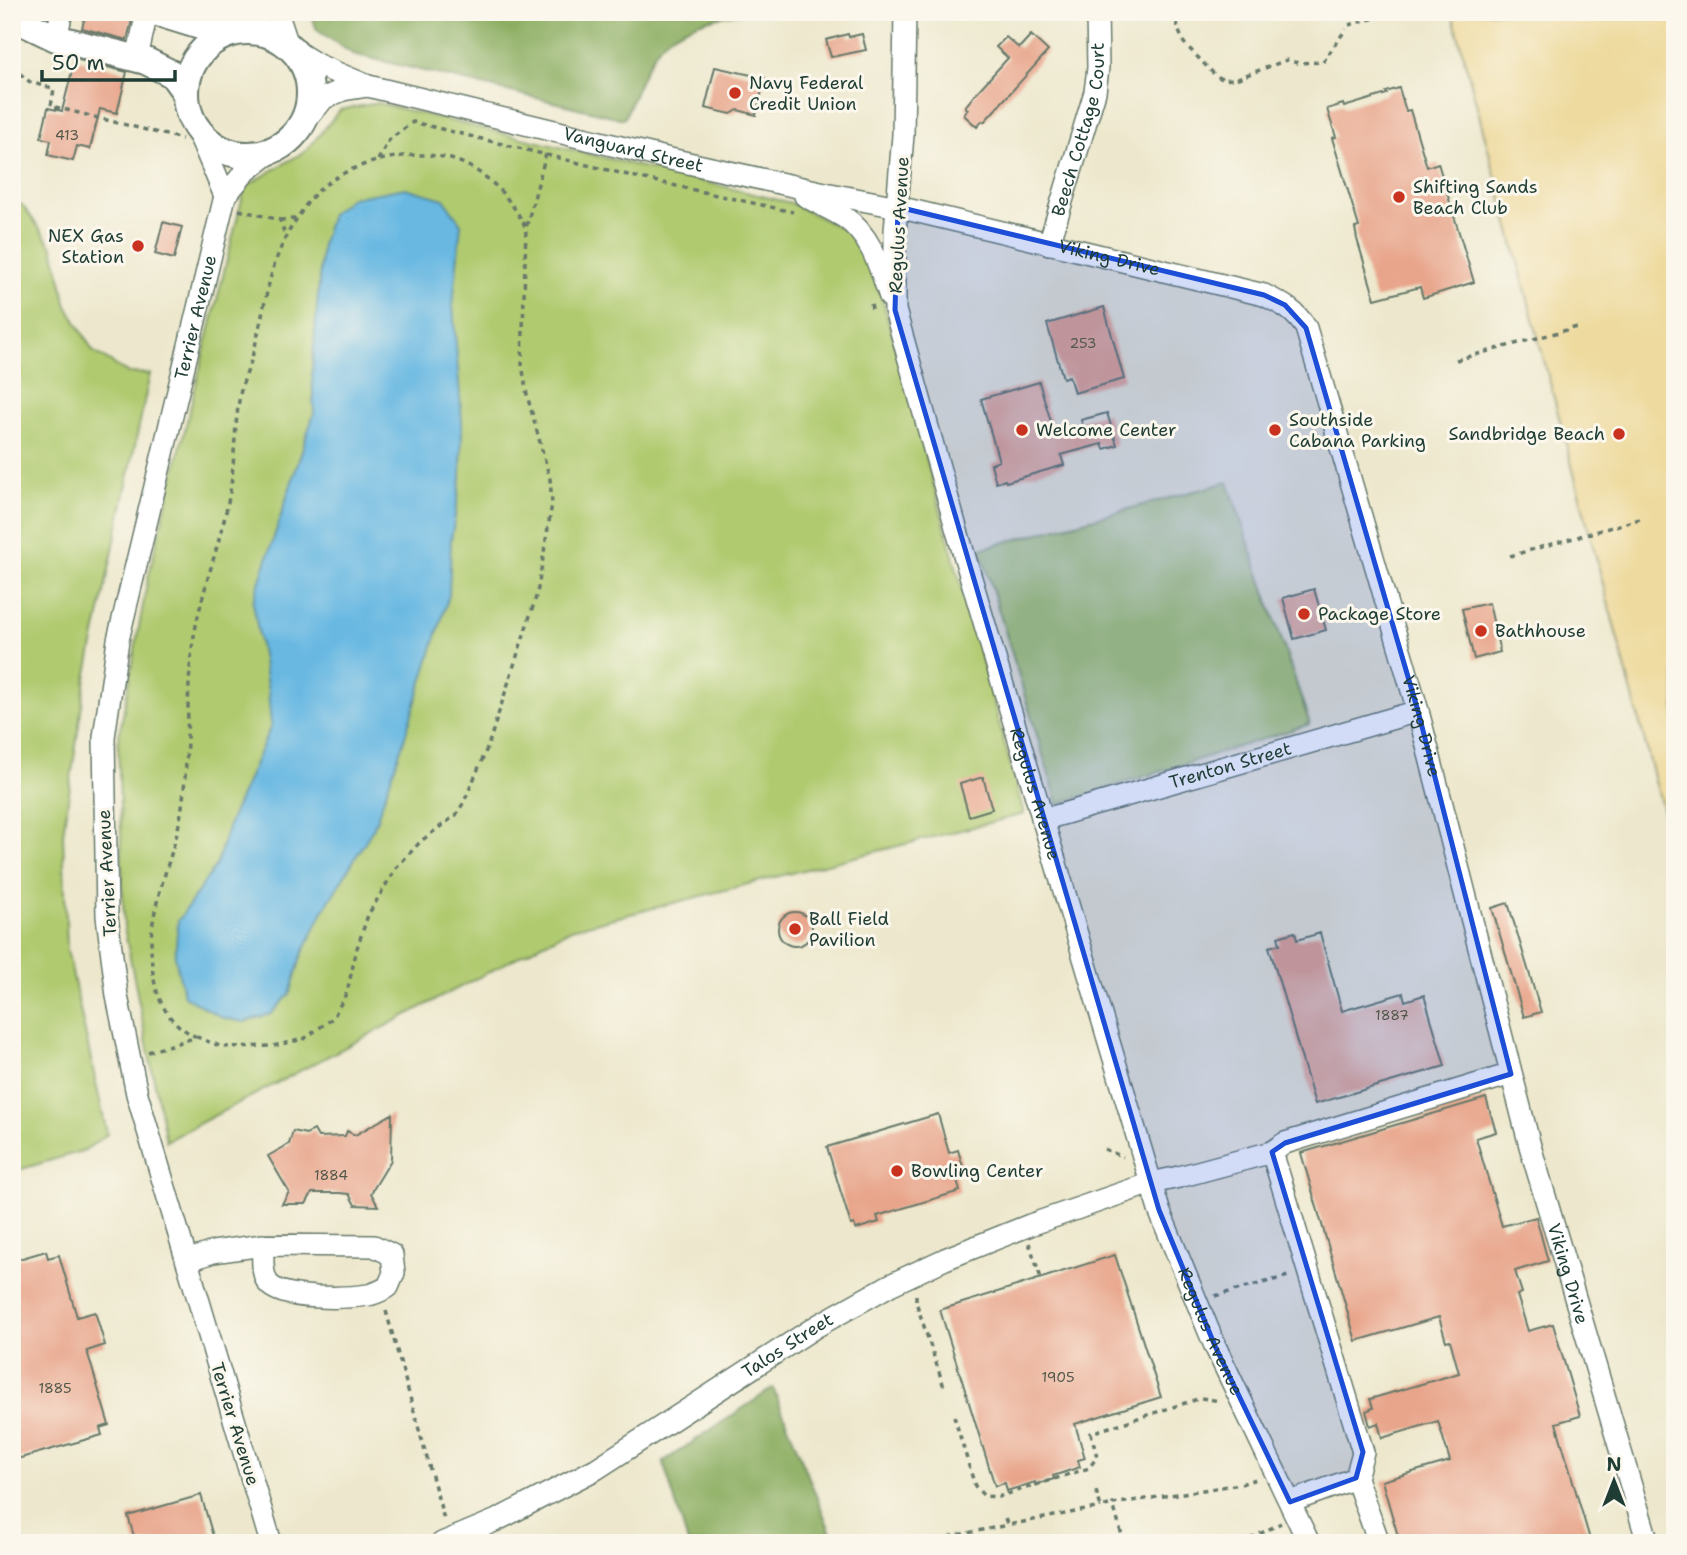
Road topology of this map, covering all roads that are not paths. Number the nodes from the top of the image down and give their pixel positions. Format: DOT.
graph roads {
  1 [pos="62,12"];
  2 [pos="277,12"];
  3 [pos="905,12"];
  4 [pos="1097,12"];
  5 [pos="160,13"];
  6 [pos="12,17"];
  7 [pos="239,26"];
  8 [pos="56,38"];
  9 [pos="292,48"];
  10 [pos="137,58"];
  11 [pos="368,86"];
  12 [pos="185,92"];
  13 [pos="302,125"];
  14 [pos="195,138"];
  15 [pos="272,151"];
  16 [pos="785,184"];
  17 [pos="229,203"];
  18 [pos="898,207"];
  19 [pos="1049,244"];
  20 [pos="895,310"];
  21 [pos="1418,711"];
  22 [pos="1042,820"];
  23 [pos="1511,1074"];
  24 [pos="1272,1152"];
  25 [pos="1151,1182"];
  26 [pos="263,1245"];
  27 [pos="187,1261"];
  28 [pos="1356,1478"];
  29 [pos="1288,1511"];
  30 [pos="444,1535"];
  31 [pos="271,1543"];
  32 [pos="1309,1543"];
  33 [pos="1378,1543"];
  34 [pos="1647,1543"];
  1 -- 8 [label="street"];
  2 -- 9 [label="street"];
  3 -- 18 [label="street, Regulus Avenue"];
  4 -- 19 [label="street, Beech Cottage Court"];
  5 -- 7 [label="main road"];
  5 -- 10 [label="street"];
  6 -- 8 [label="main road"];
  7 -- 9 [label="main road"];
  7 -- 12 [label="main road"];
  8 -- 10 [label="main road"];
  9 -- 11 [label="street, Vanguard Street"];
  9 -- 13 [label="main road"];
  10 -- 12 [label="main road"];
  11 -- 13 [label="street, Vanguard Street"];
  11 -- 16 [label="street, Vanguard Street"];
  12 -- 14 [label="main road"];
  13 -- 15 [label="main road"];
  14 -- 15 [label="main road"];
  14 -- 17 [label="street"];
  15 -- 17 [label="street, Terrier Avenue"];
  16 -- 18 [label="street, Vanguard Street"];
  16 -- 20 [label="street"];
  17 -- 27 [label="street, Terrier Avenue"];
  18 -- 19 [label="street, Viking Drive"];
  18 -- 20 [label="street, Regulus Avenue"];
  19 -- 21 [label="street, Viking Drive"];
  20 -- 22 [label="street, Regulus Avenue"];
  21 -- 22 [label="street, Trenton Street"];
  21 -- 23 [label="street, Viking Drive"];
  22 -- 25 [label="street, Regulus Avenue"];
  23 -- 24 [label="street, Talos Street"];
  23 -- 34 [label="street, Viking Drive"];
  24 -- 25 [label="street, Talos Street"];
  24 -- 28 [label="street"];
  25 -- 29 [label="street, Regulus Avenue"];
  25 -- 30 [label="street, Talos Street"];
  26 -- 26 [label="street"];
  26 -- 27 [label="street"];
  27 -- 31 [label="street, Terrier Avenue"];
  28 -- 29 [label="street"];
  28 -- 33 [label="street"];
  29 -- 32 [label="street, Regulus Avenue"];
}
